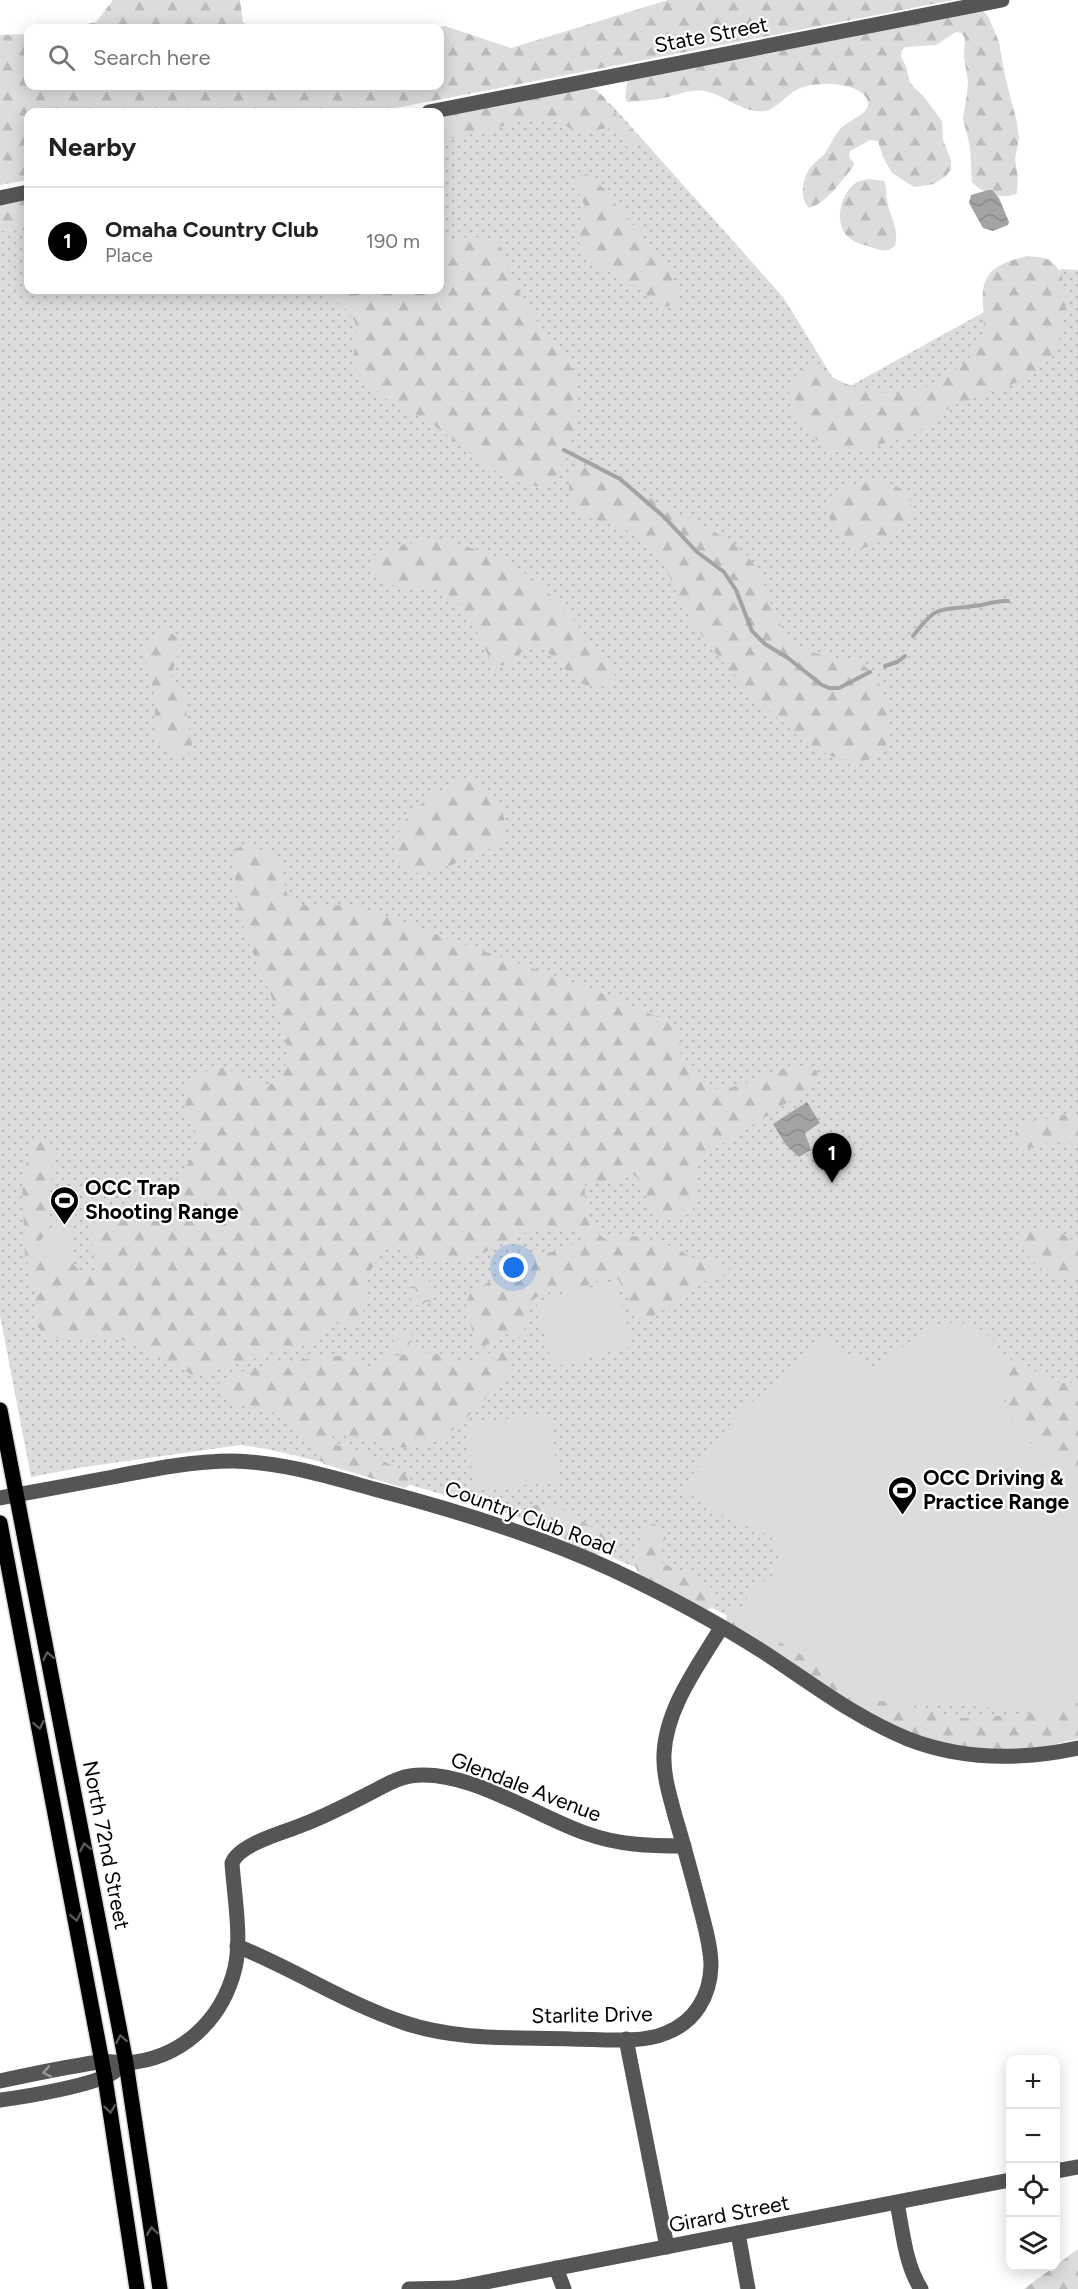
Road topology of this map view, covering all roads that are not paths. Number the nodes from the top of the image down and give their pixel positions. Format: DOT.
graph roads {
  1 [pos="1002,0"];
  2 [pos="444,109"];
  3 [pos="24,193"];
  4 [pos="0,198"];
  5 [pos="0,1410"];
  6 [pos="16,1495"];
  7 [pos="0,1498"];
  8 [pos="0,1523"];
  9 [pos="721,1628"];
  10 [pos="1078,1748"];
  11 [pos="684,1846"];
  12 [pos="237,1946"];
  13 [pos="626,2039"];
  14 [pos="102,2061"];
  15 [pos="126,2063"];
  16 [pos="105,2078"];
  17 [pos="0,2081"];
  18 [pos="0,2100"];
  19 [pos="1078,2167"];
  20 [pos="1060,2171"];
  21 [pos="1006,2181"];
  22 [pos="897,2203"];
  23 [pos="738,2233"];
  24 [pos="667,2247"];
  25 [pos="556,2268"];
  26 [pos="454,2288"];
  27 [pos="137,2289"];
  28 [pos="160,2289"];
  29 [pos="409,2289"];
  30 [pos="564,2289"];
  31 [pos="748,2289"];
  32 [pos="921,2289"];
  1 -- 2 [label="street, State Street"];
  3 -- 4 [label="street"];
  5 -- 6 [label="main road, North 72nd Street"];
  6 -- 7 [label="street, Country Club Road"];
  6 -- 9 [label="street, Country Club Road"];
  15 -- 6 [label="main road, North 72nd Street, one-way"];
  8 -- 14 [label="main road, North 72nd Street, one-way"];
  9 -- 10 [label="street, Country Club Road"];
  9 -- 11 [label="street, Starlite Drive"];
  11 -- 12 [label="street, Glendale Avenue"];
  11 -- 13 [label="street, Starlite Drive"];
  12 -- 13 [label="street, Starlite Drive"];
  12 -- 15 [label="street"];
  13 -- 24 [label="street"];
  14 -- 15 [label="street"];
  14 -- 16 [label="main road, North 72nd Street"];
  14 -- 17 [label="street, one-way"];
  15 -- 16 [label="street"];
  28 -- 15 [label="main road, North 72nd Street, one-way"];
  16 -- 18 [label="street"];
  16 -- 27 [label="main road, North 72nd Street, one-way"];
  19 -- 20 [label="street"];
  21 -- 22 [label="street, Girard Street"];
  22 -- 23 [label="street, Girard Street"];
  22 -- 32 [label="street"];
  23 -- 24 [label="street, Girard Street"];
  23 -- 31 [label="street"];
  24 -- 25 [label="street, Girard Street"];
  25 -- 26 [label="street, Girard Street"];
  25 -- 30 [label="street"];
  26 -- 29 [label="street, Girard Street"];
}
